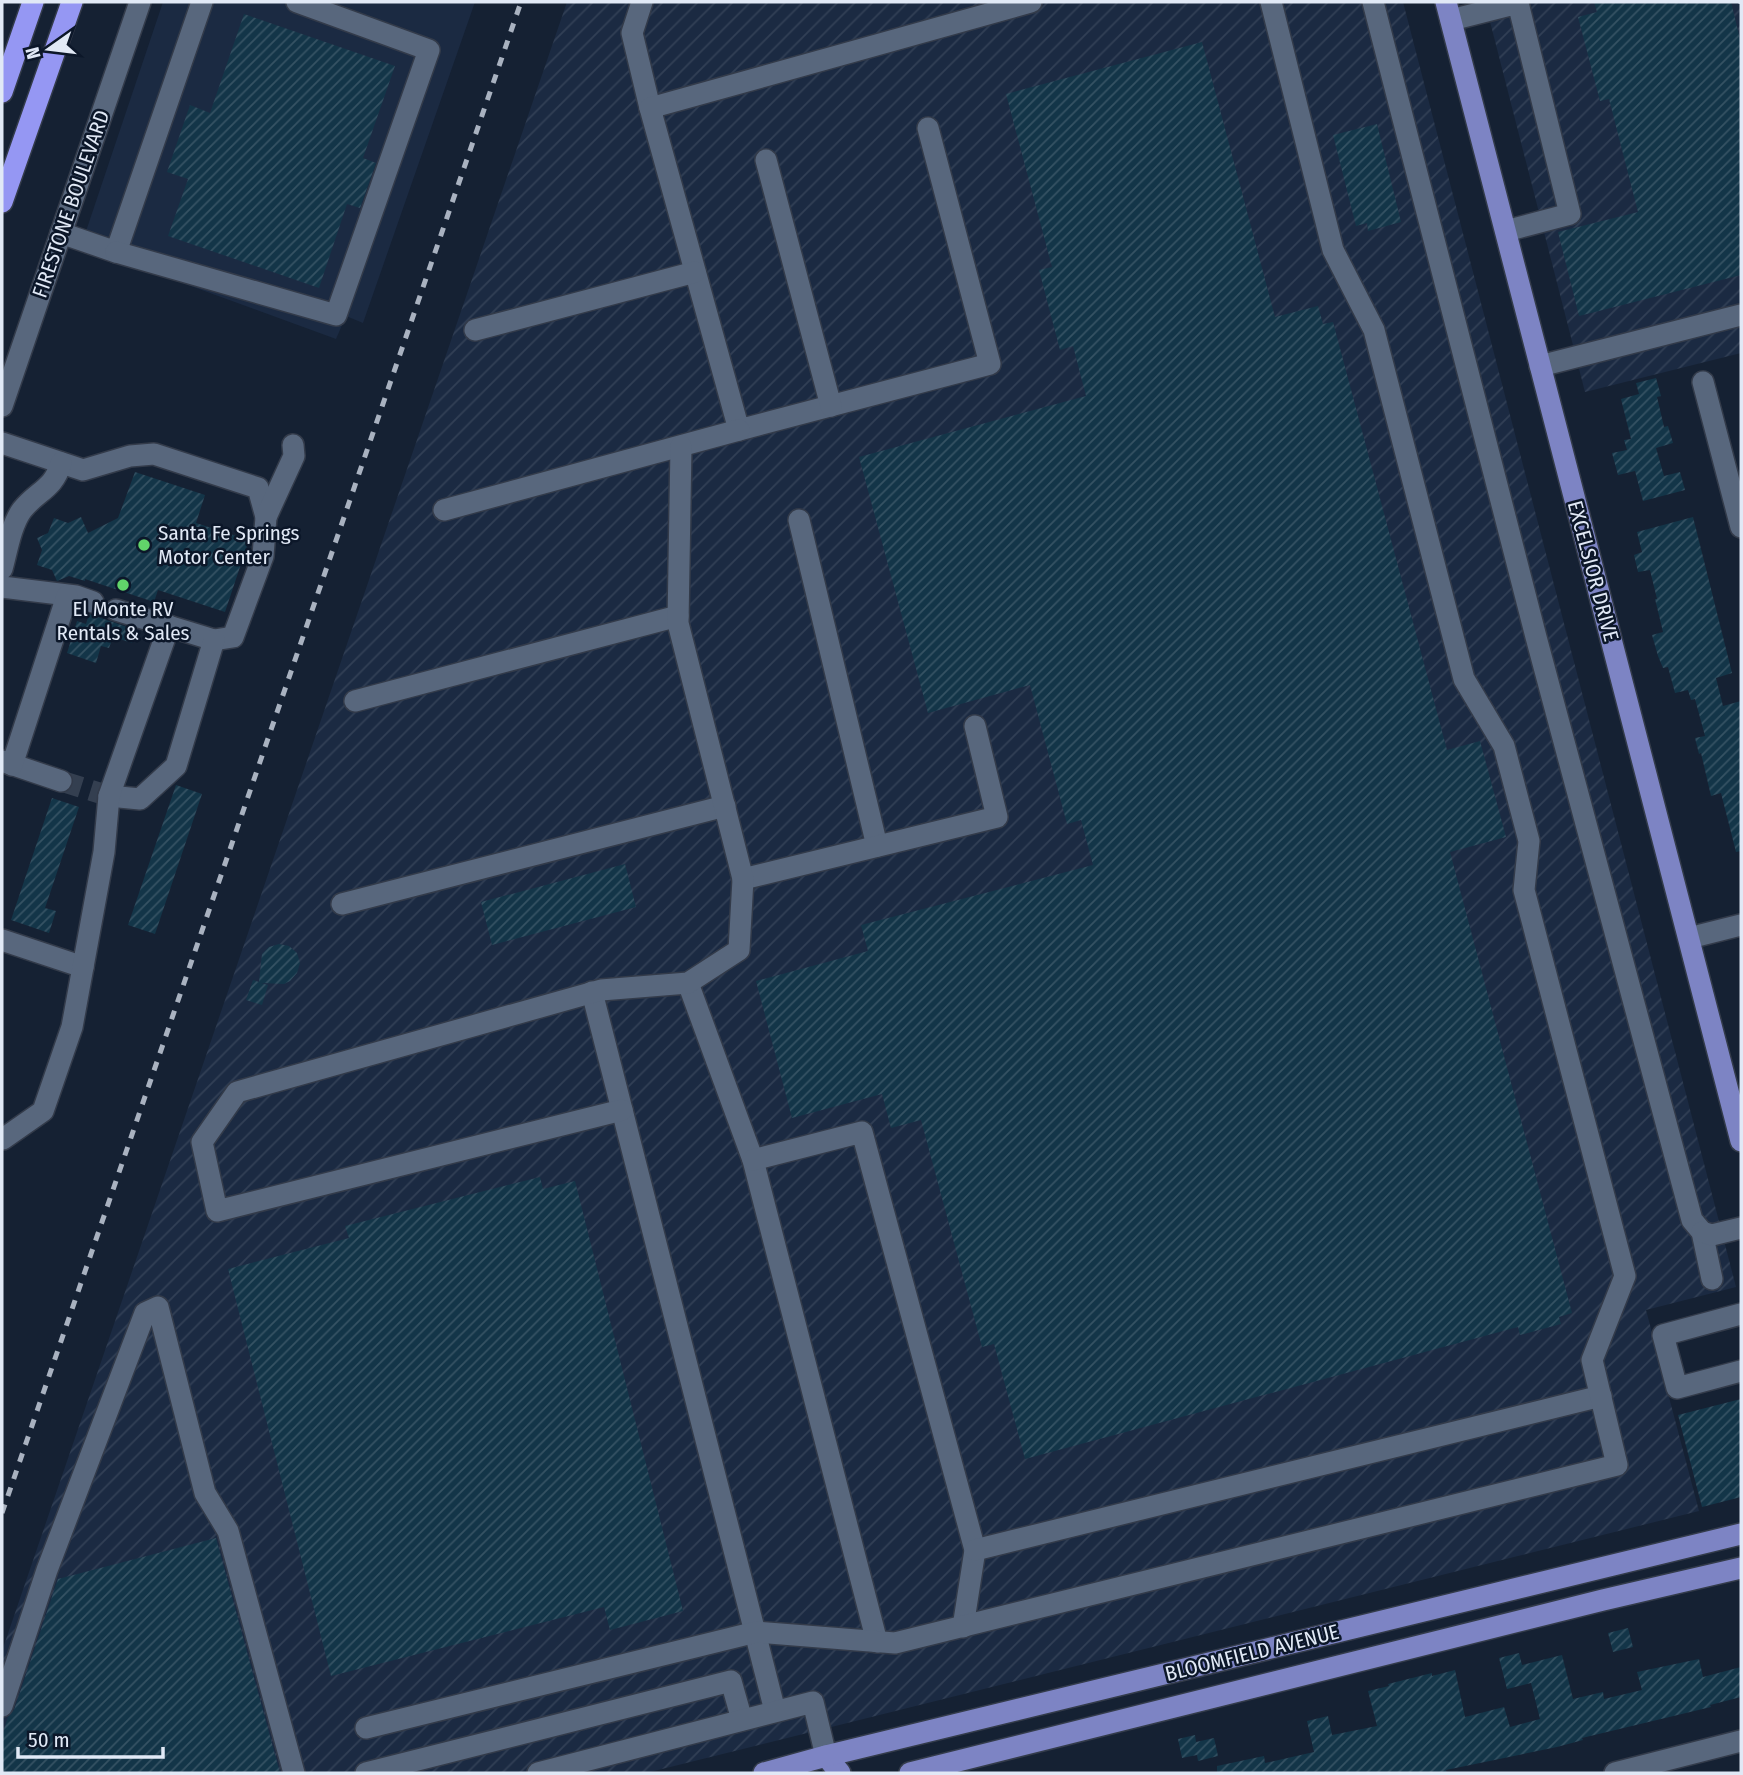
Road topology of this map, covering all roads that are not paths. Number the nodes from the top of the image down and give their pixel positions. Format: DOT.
graph roads {
  1 [pos="33,2"];
  2 [pos="72,2"];
  3 [pos="140,2"];
  4 [pos="202,2"];
  5 [pos="297,2"];
  6 [pos="642,2"];
  7 [pos="1031,2"];
  8 [pos="1271,2"];
  9 [pos="1373,2"];
  10 [pos="1517,2"];
  11 [pos="1448,11"];
  12 [pos="2,92"];
  13 [pos="650,108"];
  14 [pos="928,128"];
  15 [pos="766,160"];
  16 [pos="15,163"];
  17 [pos="2,202"];
  18 [pos="2,221"];
  19 [pos="1506,231"];
  20 [pos="61,233"];
  21 [pos="116,252"];
  22 [pos="695,272"];
  23 [pos="1741,315"];
  24 [pos="475,330"];
  25 [pos="1540,366"];
  26 [pos="1703,382"];
  27 [pos="2,406"];
  28 [pos="831,406"];
  29 [pos="739,430"];
  30 [pos="2,443"];
  31 [pos="293,445"];
  32 [pos="681,446"];
  33 [pos="61,463"];
  34 [pos="1733,465"];
  35 [pos="444,510"];
  36 [pos="266,517"];
  37 [pos="799,520"];
  38 [pos="1741,527"];
  39 [pos="2,569"];
  40 [pos="10,588"];
  41 [pos="67,596"];
  42 [pos="93,602"];
  43 [pos="2,606"];
  44 [pos="116,610"];
  45 [pos="678,616"];
  46 [pos="169,626"];
  47 [pos="214,640"];
  48 [pos="355,701"];
  49 [pos="975,726"];
  50 [pos="7,763"];
  51 [pos="61,781"];
  52 [pos="109,796"];
  53 [pos="724,806"];
  54 [pos="877,846"];
  55 [pos="743,879"];
  56 [pos="342,904"];
  57 [pos="1741,925"];
  58 [pos="1689,938"];
  59 [pos="2,940"];
  60 [pos="83,967"];
  61 [pos="688,983"];
  62 [pos="592,992"];
  63 [pos="622,1110"];
  64 [pos="2,1138"];
  65 [pos="1741,1141"];
  66 [pos="753,1160"];
  67 [pos="1741,1228"];
  68 [pos="1702,1232"];
  69 [pos="1712,1279"];
  70 [pos="1741,1314"];
  71 [pos="1741,1371"];
  72 [pos="1601,1396"];
  73 [pos="1741,1534"];
  74 [pos="975,1550"];
  75 [pos="1741,1568"];
  76 [pos="963,1626"];
  77 [pos="756,1632"];
  78 [pos="877,1642"];
  79 [pos="2,1706"];
  80 [pos="775,1711"];
  81 [pos="741,1720"];
  82 [pos="366,1728"];
  83 [pos="1741,1741"];
  84 [pos="824,1765"];
  85 [pos="295,1773"];
  86 [pos="366,1773"];
  87 [pos="538,1773"];
  88 [pos="764,1773"];
  89 [pos="840,1773"];
  90 [pos="911,1773"];
  91 [pos="1615,1773"];
  1 -- 12 [label="highway"];
  2 -- 16 [label="highway"];
  3 -- 20 [label="street, FIRESTONE BOULEVARD"];
  4 -- 21 [label="street"];
  5 -- 21 [label="street"];
  6 -- 13 [label="street"];
  7 -- 13 [label="street"];
  8 -- 72 [label="street"];
  9 -- 68 [label="street"];
  10 -- 11 [label="street"];
  10 -- 19 [label="street"];
  11 -- 19 [label="main road, EXCELSIOR DRIVE"];
  13 -- 22 [label="street"];
  14 -- 28 [label="street"];
  15 -- 28 [label="street"];
  16 -- 17 [label="highway"];
  16 -- 18 [label="highway"];
  19 -- 25 [label="main road, EXCELSIOR DRIVE"];
  20 -- 21 [label="street"];
  20 -- 27 [label="street, FIRESTONE BOULEVARD"];
  22 -- 24 [label="street"];
  22 -- 29 [label="street"];
  23 -- 25 [label="street"];
  25 -- 58 [label="main road, EXCELSIOR DRIVE"];
  26 -- 34 [label="street"];
  28 -- 29 [label="street"];
  29 -- 32 [label="street"];
  30 -- 33 [label="street"];
  31 -- 36 [label="street"];
  32 -- 35 [label="street"];
  32 -- 45 [label="street"];
  33 -- 36 [label="street"];
  33 -- 39 [label="street"];
  34 -- 38 [label="street"];
  36 -- 47 [label="street"];
  37 -- 54 [label="street"];
  40 -- 41 [label="street"];
  40 -- 43 [label="street"];
  41 -- 42 [label="street"];
  41 -- 50 [label="street"];
  44 -- 46 [label="street"];
  45 -- 48 [label="street"];
  45 -- 53 [label="street"];
  46 -- 47 [label="street"];
  46 -- 52 [label="street"];
  47 -- 52 [label="street"];
  49 -- 54 [label="street"];
  50 -- 51 [label="street"];
  52 -- 60 [label="street"];
  53 -- 55 [label="street"];
  53 -- 56 [label="street"];
  54 -- 55 [label="street"];
  55 -- 61 [label="street"];
  57 -- 58 [label="street"];
  58 -- 65 [label="main road, EXCELSIOR DRIVE"];
  59 -- 60 [label="street"];
  60 -- 64 [label="street"];
  61 -- 62 [label="street"];
  61 -- 66 [label="street"];
  62 -- 63 [label="street"];
  62 -- 63 [label="street"];
  63 -- 77 [label="street"];
  66 -- 74 [label="street"];
  66 -- 78 [label="street"];
  67 -- 68 [label="street"];
  68 -- 69 [label="street"];
  70 -- 71 [label="street"];
  72 -- 74 [label="street"];
  72 -- 76 [label="street"];
  73 -- 84 [label="main road, BLOOMFIELD AVENUE"];
  74 -- 76 [label="street"];
  75 -- 90 [label="main road, BLOOMFIELD AVENUE"];
  76 -- 78 [label="street"];
  77 -- 78 [label="street"];
  77 -- 80 [label="street"];
  77 -- 82 [label="street"];
  79 -- 85 [label="street"];
  80 -- 81 [label="street"];
  80 -- 84 [label="street"];
  81 -- 86 [label="street"];
  81 -- 87 [label="street"];
  83 -- 91 [label="street"];
  84 -- 88 [label="main road, BLOOMFIELD AVENUE"];
  84 -- 89 [label="main road"];
}
